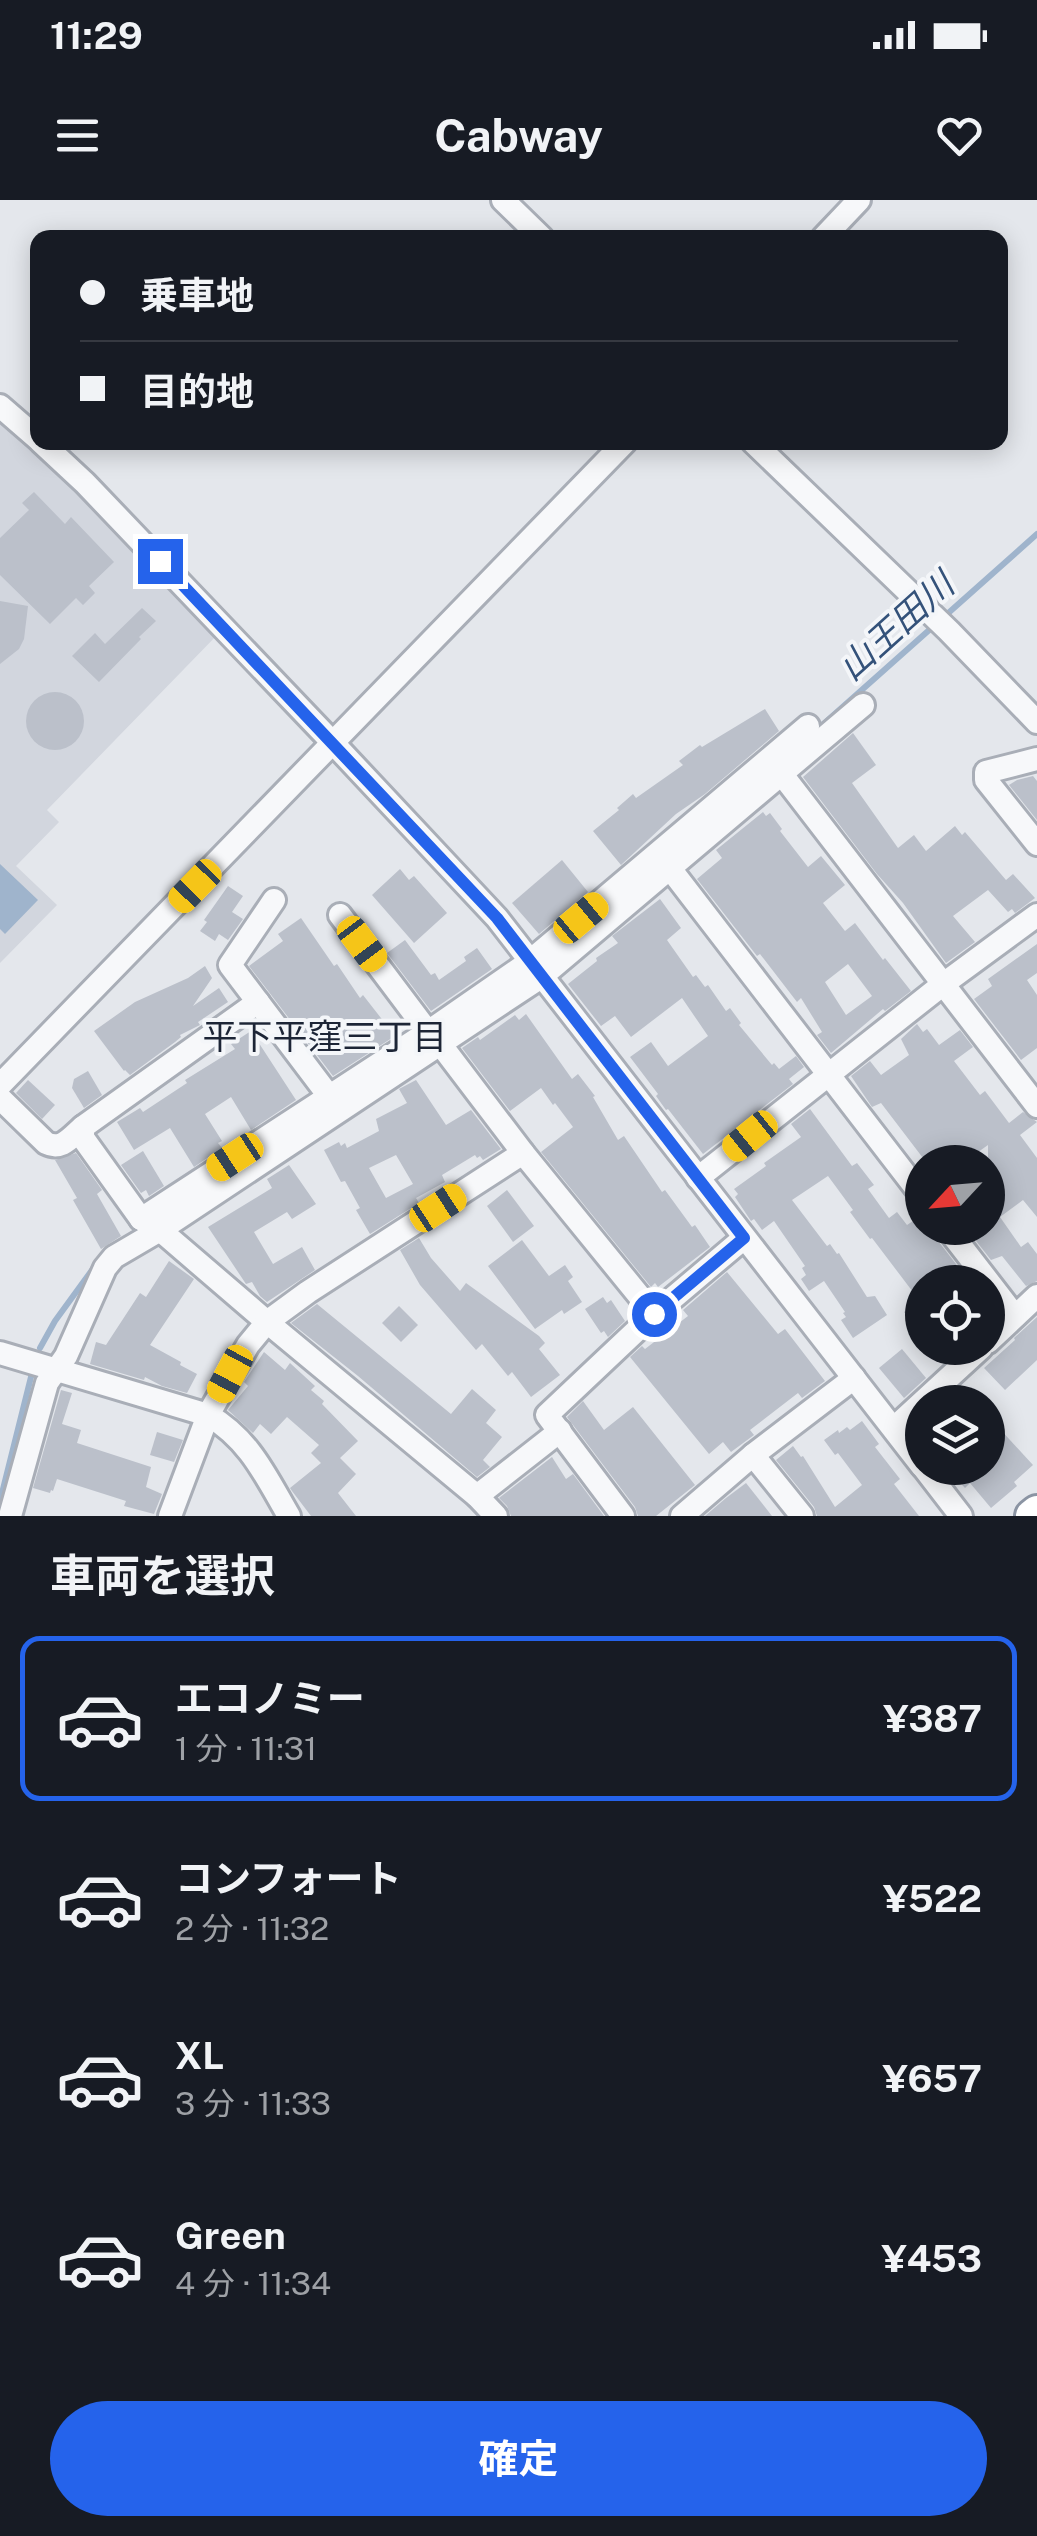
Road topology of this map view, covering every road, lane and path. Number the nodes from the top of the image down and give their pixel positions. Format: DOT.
graph roads {
  1 [pos="503,200"];
  2 [pos="859,200"];
  3 [pos="534,230"];
  4 [pos="831,230"];
  5 [pos="0,406"];
  6 [pos="30,433"];
  7 [pos="49,450"];
  8 [pos="617,450"];
  9 [pos="761,450"];
  10 [pos="862,705"];
  11 [pos="1037,722"];
  12 [pos="808,726"];
  13 [pos="334,744"];
  14 [pos="1037,759"];
  15 [pos="775,766"];
  16 [pos="1037,844"];
  17 [pos="664,860"];
  18 [pos="274,900"];
  19 [pos="340,915"];
  20 [pos="1037,915"];
  21 [pos="535,969"];
  22 [pos="942,985"];
  23 [pos="258,1002"];
  24 [pos="435,1038"];
  25 [pos="828,1074"];
  26 [pos="0,1085"];
  27 [pos="0,1098"];
  28 [pos="334,1103"];
  29 [pos="1037,1106"];
  30 [pos="82,1127"];
  31 [pos="523,1153"];
  32 [pos="905,1174"];
  33 [pos="698,1178"];
  34 [pos="151,1224"];
  35 [pos="744,1238"];
  36 [pos="960,1245"];
  37 [pos="1037,1296"];
  38 [pos="654,1314"];
  39 [pos="1016,1316"];
  40 [pos="267,1322"];
  41 [pos="1005,1326"];
  42 [pos="0,1353"];
  43 [pos="963,1365"];
  44 [pos="58,1370"];
  45 [pos="854,1378"];
  46 [pos="208,1415"];
  47 [pos="894,1428"];
  48 [pos="560,1431"];
  49 [pos="905,1443"];
  50 [pos="752,1455"];
  51 [pos="937,1485"];
  52 [pos="477,1496"];
  53 [pos="10,1516"];
  54 [pos="170,1516"];
  55 [pos="289,1516"];
  56 [pos="496,1516"];
  57 [pos="623,1516"];
  58 [pos="682,1516"];
  59 [pos="802,1516"];
  60 [pos="961,1516"];
  1 -- 3 [label="street"];
  2 -- 4 [label="street"];
  5 -- 6 [label="street"];
  7 -- 13 [label="street"];
  8 -- 13 [label="street"];
  9 -- 11 [label="street"];
  10 -- 15 [label="street"];
  12 -- 15 [label="street"];
  13 -- 21 [label="street"];
  13 -- 26 [label="street"];
  14 -- 16 [label="street"];
  15 -- 17 [label="street"];
  15 -- 22 [label="street"];
  17 -- 21 [label="street"];
  17 -- 25 [label="street"];
  18 -- 23 [label="street"];
  19 -- 24 [label="street"];
  20 -- 22 [label="street"];
  21 -- 24 [label="street"];
  21 -- 33 [label="street"];
  22 -- 25 [label="street"];
  22 -- 29 [label="street"];
  23 -- 28 [label="street"];
  23 -- 30 [label="street"];
  24 -- 28 [label="street"];
  24 -- 31 [label="street"];
  25 -- 32 [label="street"];
  25 -- 33 [label="street"];
  27 -- 30 [label="street"];
  28 -- 34 [label="street"];
  30 -- 34 [label="street"];
  31 -- 38 [label="street"];
  31 -- 40 [label="street"];
  33 -- 35 [label="street"];
  34 -- 40 [label="street"];
  34 -- 44 [label="street"];
  35 -- 38 [label="street"];
  35 -- 45 [label="street"];
  36 -- 39 [label="street"];
  37 -- 39 [label="street"];
  38 -- 48 [label="street"];
  39 -- 41 [label="street"];
  40 -- 46 [label="street"];
  40 -- 52 [label="street"];
  42 -- 44 [label="street"];
  43 -- 47 [label="street"];
  44 -- 46 [label="street"];
  44 -- 53 [label="street"];
  45 -- 47 [label="street"];
  45 -- 50 [label="street"];
  46 -- 54 [label="street"];
  46 -- 55 [label="street"];
  47 -- 49 [label="street"];
  48 -- 52 [label="street"];
  48 -- 57 [label="street"];
  50 -- 58 [label="street"];
  50 -- 59 [label="street"];
  51 -- 60 [label="street"];
  52 -- 56 [label="street"];
}
